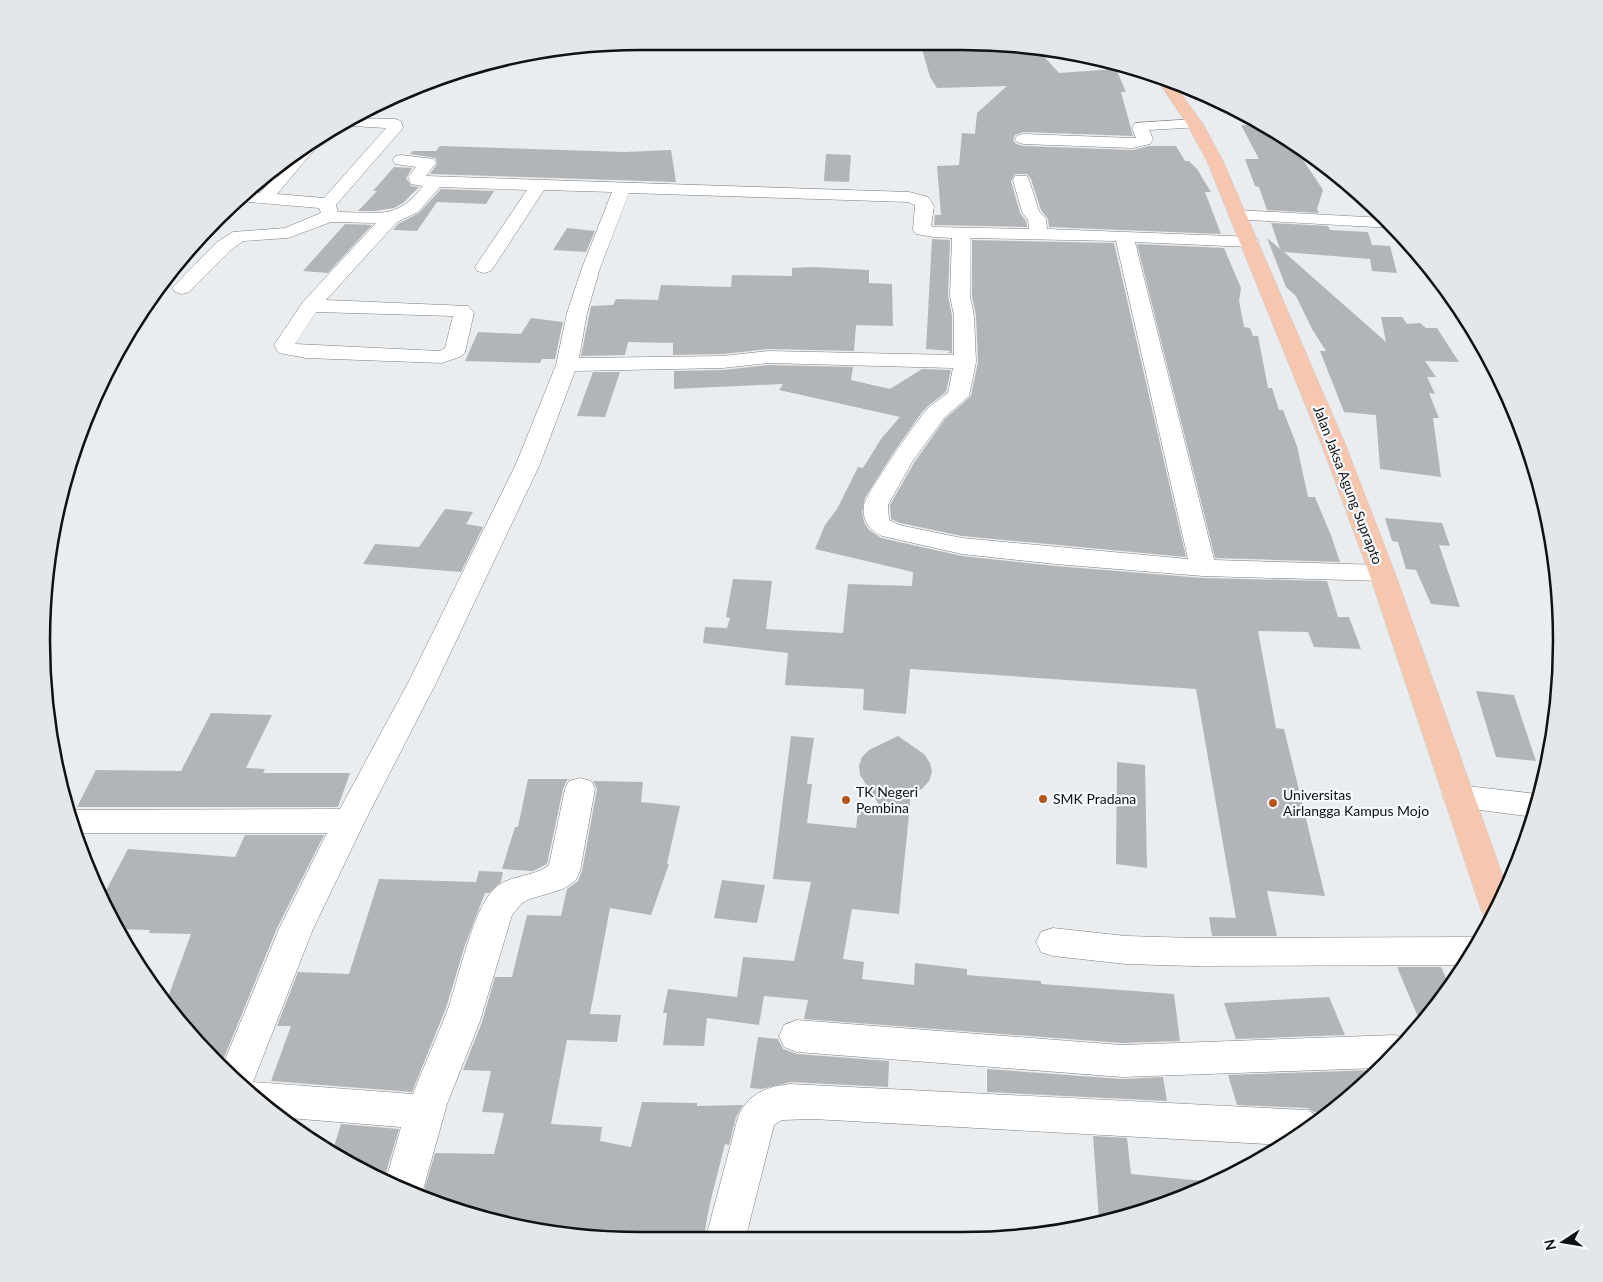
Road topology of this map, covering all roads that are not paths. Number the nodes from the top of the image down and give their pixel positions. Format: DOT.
graph roads {
  1 [pos="1170,88"];
  2 [pos="357,123"];
  3 [pos="1195,124"];
  4 [pos="1023,139"];
  5 [pos="401,160"];
  6 [pos="295,163"];
  7 [pos="1021,180"];
  8 [pos="436,181"];
  9 [pos="539,185"];
  10 [pos="623,187"];
  11 [pos="251,197"];
  12 [pos="264,198"];
  13 [pos="1234,209"];
  14 [pos="329,211"];
  15 [pos="1369,215"];
  16 [pos="391,218"];
  17 [pos="961,234"];
  18 [pos="1038,235"];
  19 [pos="1124,236"];
  20 [pos="1250,241"];
  21 [pos="484,267"];
  22 [pos="182,288"];
  23 [pos="310,306"];
  24 [pos="966,362"];
  25 [pos="566,365"];
  26 [pos="1203,568"];
  27 [pos="1382,573"];
  28 [pos="580,789"];
  29 [pos="1458,796"];
  30 [pos="1530,805"];
  31 [pos="349,821"];
  32 [pos="78,822"];
  33 [pos="1494,898"];
  34 [pos="1053,942"];
  35 [pos="1465,950"];
  36 [pos="797,1036"];
  37 [pos="1387,1051"];
  38 [pos="238,1073"];
  39 [pos="268,1099"];
  40 [pos="425,1112"];
  41 [pos="1297,1127"];
  42 [pos="405,1182"];
  43 [pos="727,1232"];
  1 -- 3 [label="main road, Jalan Jaksa Agung Suprapto"];
  2 -- 14 [label="street"];
  3 -- 4 [label="street"];
  3 -- 13 [label="main road, Jalan Jaksa Agung Suprapto"];
  5 -- 8 [label="street"];
  6 -- 12 [label="street"];
  7 -- 18 [label="street"];
  8 -- 9 [label="street"];
  8 -- 16 [label="street"];
  9 -- 10 [label="street"];
  9 -- 21 [label="street"];
  10 -- 17 [label="street"];
  10 -- 25 [label="street"];
  11 -- 12 [label="street"];
  12 -- 14 [label="street"];
  13 -- 15 [label="street"];
  13 -- 20 [label="main road, Jalan Jaksa Agung Suprapto"];
  14 -- 16 [label="street"];
  14 -- 22 [label="street"];
  16 -- 23 [label="street"];
  17 -- 18 [label="street"];
  17 -- 24 [label="street"];
  18 -- 19 [label="street"];
  19 -- 20 [label="street"];
  19 -- 26 [label="street"];
  20 -- 27 [label="main road, Jalan Jaksa Agung Suprapto"];
  23 -- 23 [label="street"];
  24 -- 25 [label="street"];
  24 -- 26 [label="street"];
  25 -- 31 [label="street"];
  26 -- 27 [label="street"];
  27 -- 29 [label="main road, Jalan Jaksa Agung Suprapto"];
  28 -- 40 [label="street"];
  29 -- 30 [label="street"];
  29 -- 33 [label="main road, Jalan Jaksa Agung Suprapto"];
  31 -- 32 [label="street"];
  31 -- 38 [label="street"];
  34 -- 35 [label="street"];
  36 -- 37 [label="street"];
  39 -- 40 [label="street"];
  40 -- 42 [label="street"];
  41 -- 43 [label="street"];
}
